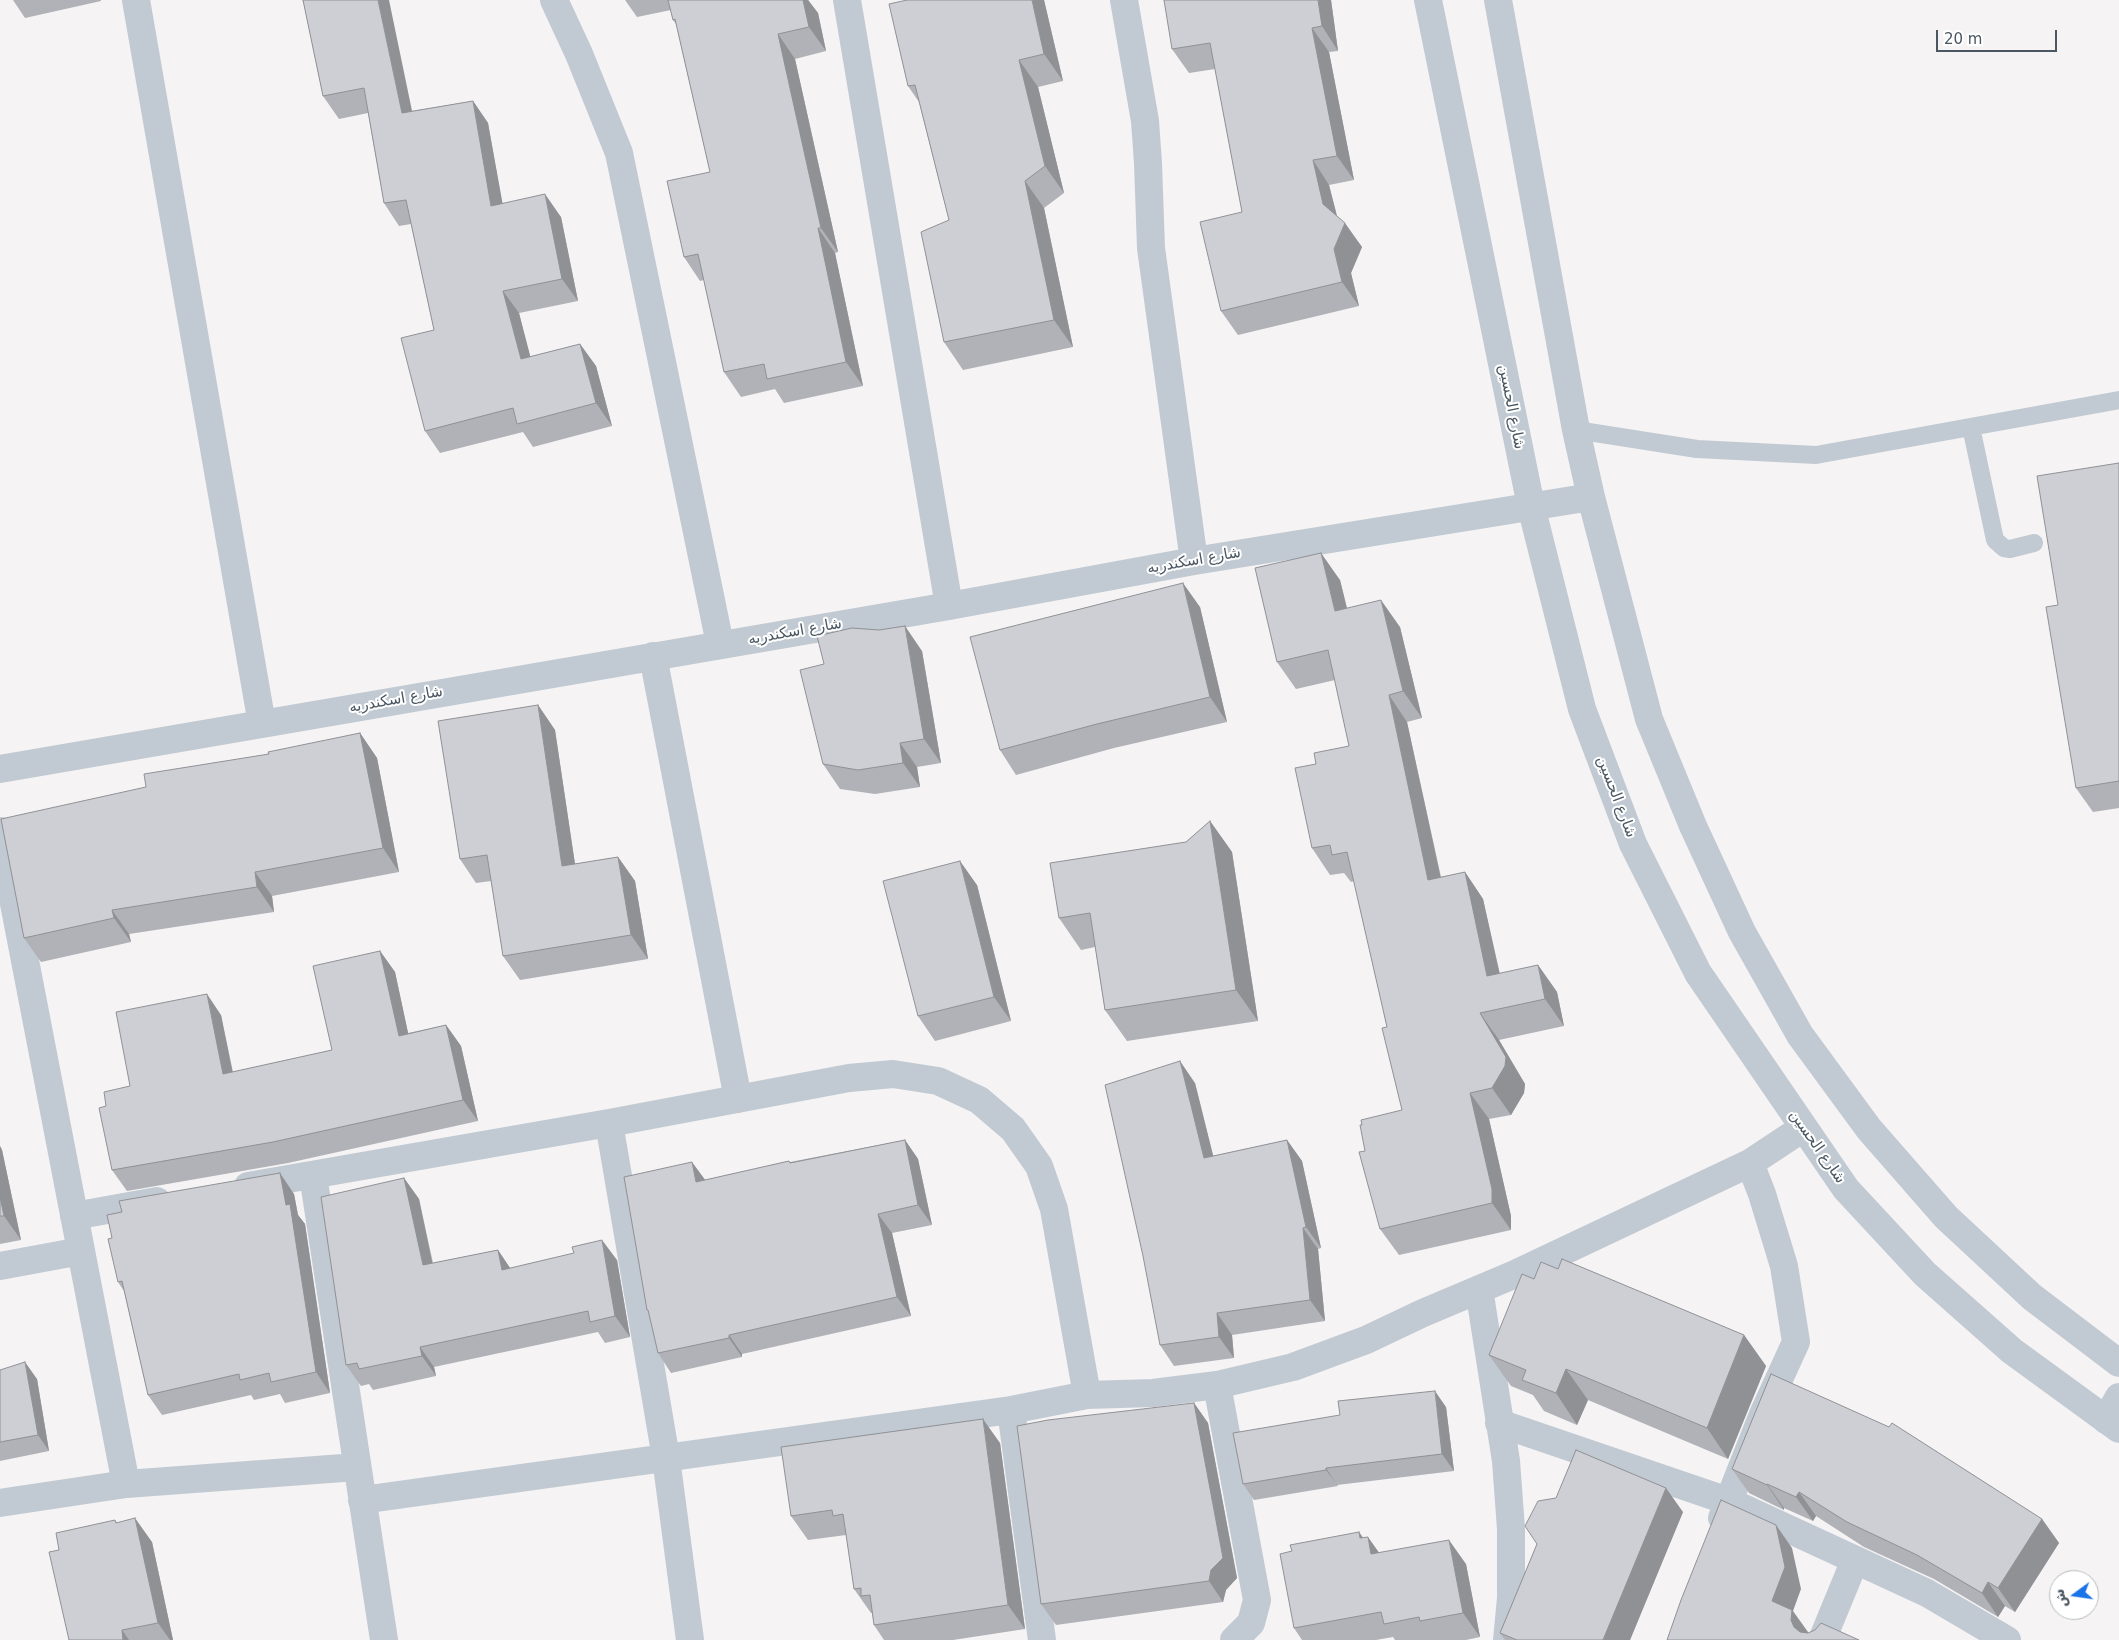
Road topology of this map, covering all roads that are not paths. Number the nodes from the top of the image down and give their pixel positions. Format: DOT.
graph roads {
  1 [pos="136,0"];
  2 [pos="554,0"];
  3 [pos="847,0"];
  4 [pos="1124,0"];
  5 [pos="1428,0"];
  6 [pos="1498,0"];
  7 [pos="2119,400"];
  8 [pos="1972,427"];
  9 [pos="1576,430"];
  10 [pos="1590,497"];
  11 [pos="1531,506"];
  12 [pos="2034,543"];
  13 [pos="1194,560"];
  14 [pos="949,606"];
  15 [pos="720,644"];
  16 [pos="653,656"];
  17 [pos="262,724"];
  18 [pos="0,770"];
  19 [pos="0,831"];
  20 [pos="738,1099"];
  21 [pos="609,1123"];
  22 [pos="1803,1128"];
  23 [pos="1750,1163"];
  24 [pos="313,1175"];
  25 [pos="227,1190"];
  26 [pos="179,1198"];
  27 [pos="74,1216"];
  28 [pos="81,1251"];
  29 [pos="0,1266"];
  30 [pos="1479,1289"];
  31 [pos="2119,1364"];
  32 [pos="1217,1385"];
  33 [pos="1087,1395"];
  34 [pos="1011,1410"];
  35 [pos="2115,1415"];
  36 [pos="1499,1423"];
  37 [pos="666,1458"];
  38 [pos="357,1467"];
  39 [pos="126,1484"];
  40 [pos="362,1500"];
  41 [pos="1728,1501"];
  42 [pos="0,1503"];
  43 [pos="1711,1544"];
  44 [pos="1855,1560"];
  45 [pos="384,1640"];
  46 [pos="690,1640"];
  47 [pos="1042,1640"];
  48 [pos="1234,1640"];
  49 [pos="1507,1640"];
  50 [pos="1822,1640"];
  51 [pos="2007,1640"];
  1 -- 17 [label="street"];
  2 -- 15 [label="street"];
  3 -- 14 [label="street"];
  4 -- 13 [label="street"];
  5 -- 11 [label="street, شارع الحسين"];
  6 -- 9 [label="street"];
  7 -- 8 [label="lane"];
  8 -- 9 [label="lane"];
  8 -- 12 [label="lane"];
  9 -- 10 [label="street"];
  10 -- 11 [label="street, شارع اسكندريه"];
  10 -- 31 [label="street"];
  11 -- 13 [label="street, شارع اسكندريه"];
  11 -- 22 [label="street, شارع الحسين"];
  13 -- 14 [label="street, شارع اسكندريه"];
  14 -- 15 [label="street, شارع اسكندريه"];
  15 -- 16 [label="street, شارع اسكندريه"];
  16 -- 17 [label="street, شارع اسكندريه"];
  16 -- 20 [label="street"];
  17 -- 18 [label="street, شارع اسكندريه"];
  19 -- 27 [label="street"];
  20 -- 21 [label="street"];
  20 -- 33 [label="street"];
  21 -- 24 [label="street"];
  21 -- 37 [label="street"];
  22 -- 23 [label="street"];
  22 -- 35 [label="street, شارع الحسين"];
  23 -- 30 [label="street"];
  23 -- 41 [label="street"];
  24 -- 25 [label="street"];
  24 -- 38 [label="street"];
  26 -- 27 [label="street"];
  27 -- 28 [label="street"];
  28 -- 29 [label="street"];
  28 -- 39 [label="street"];
  30 -- 32 [label="street"];
  30 -- 36 [label="street"];
  32 -- 33 [label="street"];
  32 -- 48 [label="street"];
  33 -- 34 [label="street"];
  34 -- 37 [label="street"];
  34 -- 47 [label="street"];
  36 -- 41 [label="street"];
  36 -- 49 [label="street"];
  37 -- 40 [label="street"];
  37 -- 46 [label="street"];
  38 -- 39 [label="street"];
  38 -- 40 [label="street"];
  39 -- 42 [label="street"];
  40 -- 45 [label="street"];
  41 -- 43 [label="street"];
  41 -- 44 [label="street"];
  44 -- 50 [label="street"];
  44 -- 51 [label="street"];
}
